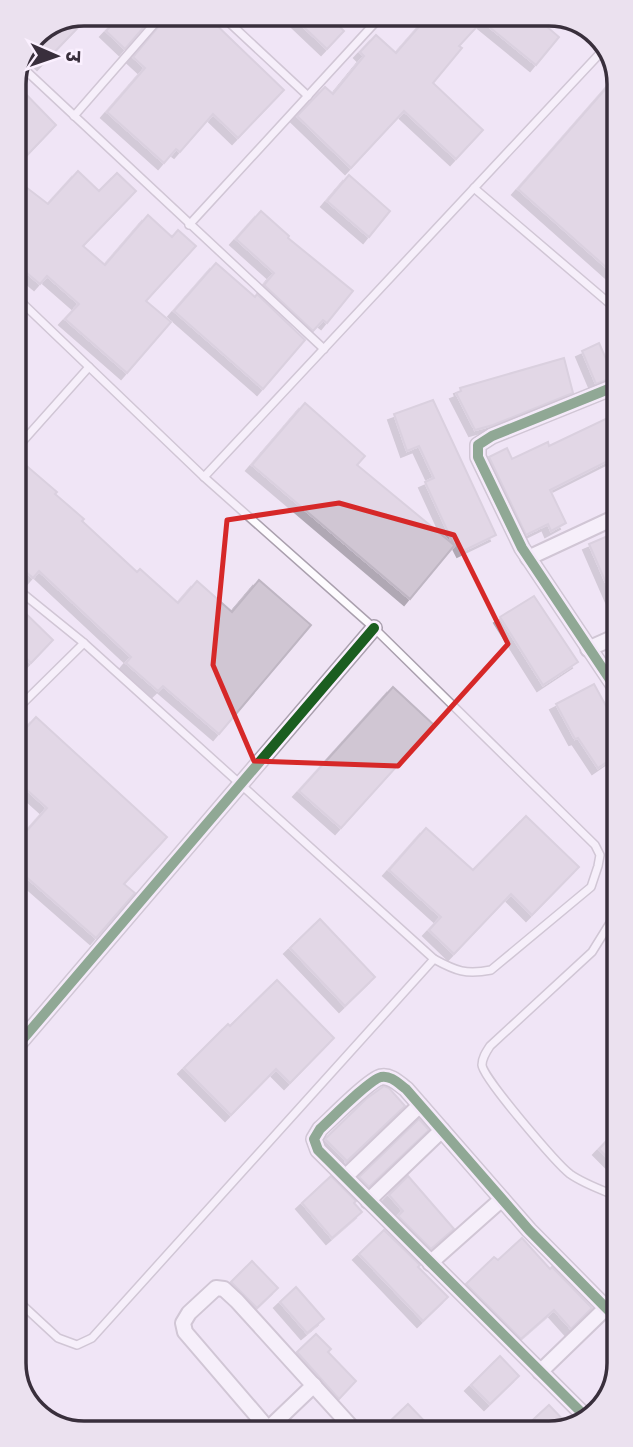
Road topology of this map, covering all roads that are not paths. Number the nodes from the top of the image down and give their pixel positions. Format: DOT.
graph roads {
  1 [pos="372,26"];
  2 [pos="152,27"];
  3 [pos="234,27"];
  4 [pos="598,55"];
  5 [pos="27,73"];
  6 [pos="308,96"];
  7 [pos="74,116"];
  8 [pos="474,188"];
  9 [pos="190,225"];
  10 [pos="607,301"];
  11 [pos="26,307"];
  12 [pos="324,349"];
  13 [pos="89,367"];
  14 [pos="607,390"];
  15 [pos="26,438"];
  16 [pos="204,477"];
  17 [pos="607,522"];
  18 [pos="528,558"];
  19 [pos="26,597"];
  20 [pos="374,628"];
  21 [pos="607,640"];
  22 [pos="85,643"];
  23 [pos="588,649"];
  24 [pos="607,676"];
  25 [pos="26,700"];
  26 [pos="241,783"];
  27 [pos="607,928"];
  28 [pos="434,959"];
  29 [pos="26,1035"];
  30 [pos="420,1105"];
  31 [pos="442,1130"];
  32 [pos="345,1177"];
  33 [pos="607,1193"];
  34 [pos="502,1199"];
  35 [pos="368,1201"];
  36 [pos="430,1263"];
  37 [pos="26,1308"];
  38 [pos="606,1308"];
  39 [pos="540,1372"];
  40 [pos="314,1385"];
  41 [pos="580,1411"];
  42 [pos="261,1421"];
  43 [pos="278,1421"];
  44 [pos="346,1421"];
  1 -- 6 [label="lane"];
  2 -- 7 [label="lane"];
  3 -- 6 [label="lane"];
  4 -- 8 [label="lane"];
  5 -- 7 [label="lane"];
  6 -- 9 [label="lane"];
  7 -- 9 [label="lane"];
  8 -- 10 [label="lane"];
  8 -- 12 [label="lane"];
  9 -- 12 [label="lane"];
  11 -- 13 [label="lane"];
  12 -- 16 [label="lane"];
  13 -- 15 [label="lane"];
  13 -- 16 [label="lane"];
  14 -- 18 [label="street"];
  16 -- 20 [label="lane"];
  17 -- 18 [label="street"];
  18 -- 23 [label="street"];
  19 -- 22 [label="lane"];
  20 -- 26 [label="street"];
  20 -- 28 [label="lane"];
  21 -- 23 [label="street"];
  22 -- 25 [label="lane"];
  22 -- 26 [label="lane"];
  23 -- 24 [label="street"];
  26 -- 28 [label="lane"];
  26 -- 29 [label="street"];
  27 -- 33 [label="lane"];
  28 -- 37 [label="lane"];
  30 -- 31 [label="street"];
  30 -- 32 [label="street"];
  30 -- 32 [label="street"];
  31 -- 34 [label="street"];
  31 -- 35 [label="street"];
  32 -- 35 [label="street"];
  34 -- 36 [label="street"];
  34 -- 38 [label="street"];
  35 -- 36 [label="street"];
  36 -- 39 [label="street"];
  38 -- 39 [label="street"];
  39 -- 41 [label="street"];
  40 -- 42 [label="street"];
  40 -- 43 [label="street"];
  40 -- 44 [label="street"];
}
